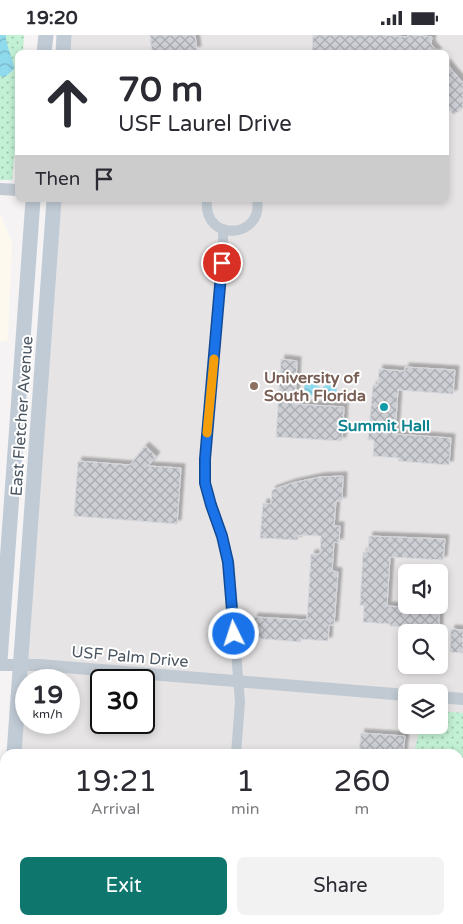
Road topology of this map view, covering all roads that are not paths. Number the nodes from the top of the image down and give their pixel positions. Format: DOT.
graph roads {
  1 [pos="46,35"];
  2 [pos="64,35"];
  3 [pos="44,50"];
  4 [pos="63,50"];
  5 [pos="0,189"];
  6 [pos="15,190"];
  7 [pos="33,202"];
  8 [pos="54,202"];
  9 [pos="206,202"];
  10 [pos="257,202"];
  11 [pos="223,229"];
  12 [pos="6,495"];
  13 [pos="27,582"];
  14 [pos="2,615"];
  15 [pos="0,661"];
  16 [pos="0,665"];
  17 [pos="21,665"];
  18 [pos="237,682"];
  19 [pos="398,694"];
  20 [pos="448,698"];
  21 [pos="463,699"];
  22 [pos="14,749"];
  23 [pos="236,749"];
  1 -- 3 [label="main road"];
  2 -- 4 [label="main road"];
  5 -- 6 [label="street"];
  7 -- 12 [label="main road, East Fletcher Avenue"];
  8 -- 13 [label="main road, East Fletcher Avenue"];
  9 -- 11 [label="street"];
  10 -- 11 [label="street"];
  11 -- 18 [label="street"];
  12 -- 13 [label="main road"];
  12 -- 14 [label="main road, East Fletcher Avenue"];
  13 -- 17 [label="main road, East Fletcher Avenue"];
  14 -- 15 [label="main road, East Fletcher Avenue"];
  16 -- 17 [label="street, USF Palm Drive"];
  17 -- 18 [label="street, USF Palm Drive"];
  17 -- 22 [label="main road, East Fletcher Avenue"];
  18 -- 19 [label="street, USF Palm Drive"];
  18 -- 23 [label="street"];
  20 -- 21 [label="street"];
}
